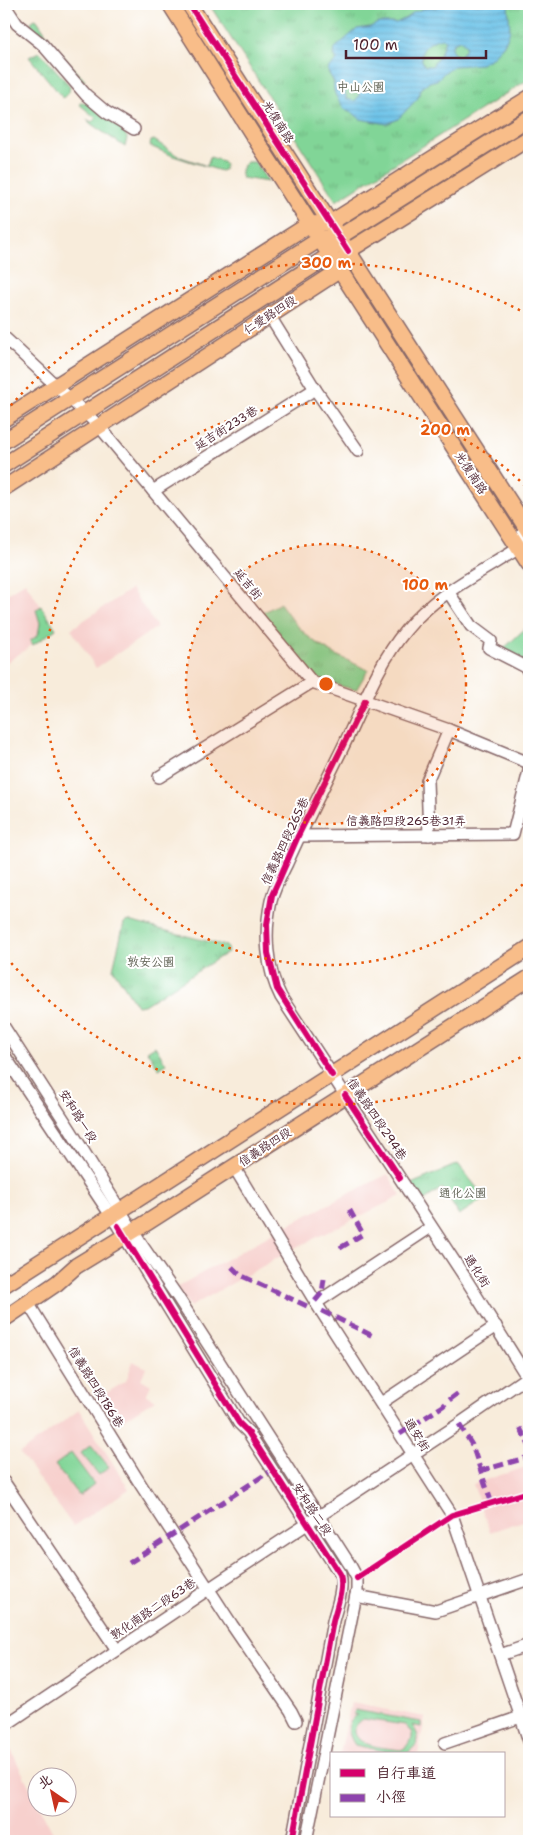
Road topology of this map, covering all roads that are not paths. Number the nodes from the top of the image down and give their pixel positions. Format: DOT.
graph roads {
  1 [pos="4,4"];
  2 [pos="170,4"];
  3 [pos="189,4"];
  4 [pos="529,98"];
  5 [pos="529,118"];
  6 [pos="134,129"];
  7 [pos="529,138"];
  8 [pos="330,223"];
  9 [pos="310,224"];
  10 [pos="339,237"];
  11 [pos="320,239"];
  12 [pos="348,251"];
  13 [pos="330,254"];
  14 [pos="340,270"];
  15 [pos="269,315"];
  16 [pos="4,337"];
  17 [pos="56,385"];
  18 [pos="315,389"];
  19 [pos="70,399"];
  20 [pos="85,414"];
  21 [pos="4,418"];
  22 [pos="99,426"];
  23 [pos="4,442"];
  24 [pos="358,451"];
  25 [pos="4,465"];
  26 [pos="4,488"];
  27 [pos="153,491"];
  28 [pos="527,528"];
  29 [pos="519,548"];
  30 [pos="529,564"];
  31 [pos="448,593"];
  32 [pos="529,672"];
  33 [pos="312,682"];
  34 [pos="365,701"];
  35 [pos="449,730"];
  36 [pos="529,763"];
  37 [pos="529,771"];
  38 [pos="158,777"];
  39 [pos="429,835"];
  40 [pos="298,836"];
  41 [pos="529,948"];
  42 [pos="529,978"];
  43 [pos="4,1027"];
  44 [pos="4,1055"];
  45 [pos="332,1075"];
  46 [pos="345,1095"];
  47 [pos="234,1167"];
  48 [pos="400,1178"];
  49 [pos="122,1224"];
  50 [pos="432,1227"];
  51 [pos="4,1285"];
  52 [pos="28,1303"];
  53 [pos="316,1303"];
  54 [pos="4,1319"];
  55 [pos="496,1326"];
  56 [pos="528,1378"];
  57 [pos="382,1403"];
  58 [pos="412,1454"];
  59 [pos="4,1482"];
  60 [pos="319,1516"];
  61 [pos="308,1524"];
  62 [pos="529,1579"];
  63 [pos="209,1589"];
  64 [pos="356,1596"];
  65 [pos="479,1596"];
  66 [pos="529,1646"];
  67 [pos="117,1650"];
  68 [pos="500,1655"];
  69 [pos="525,1715"];
  70 [pos="296,1720"];
  71 [pos="4,1726"];
  72 [pos="529,1741"];
  73 [pos="445,1743"];
  74 [pos="292,1841"];
  75 [pos="306,1841"];
  1 -- 6 [label="street"];
  2 -- 9 [label="main road, 光復南路"];
  3 -- 8 [label="main road, 光復南路"];
  4 -- 8 [label="main road"];
  5 -- 10 [label="main road"];
  7 -- 12 [label="main road"];
  8 -- 9 [label="main road"];
  8 -- 10 [label="main road, 光復南路"];
  9 -- 11 [label="main road, 光復南路"];
  9 -- 17 [label="main road"];
  10 -- 11 [label="main road"];
  10 -- 12 [label="main road, 光復南路"];
  10 -- 13 [label="main road, 仁愛路四段"];
  11 -- 13 [label="main road, 光復南路"];
  11 -- 19 [label="main road"];
  12 -- 14 [label="main road"];
  12 -- 28 [label="main road, 光復南路"];
  13 -- 14 [label="main road, 光復南路"];
  13 -- 20 [label="main road, 仁愛路四段"];
  14 -- 15 [label="main road, 仁愛路四段"];
  14 -- 29 [label="main road, 光復南路"];
  15 -- 18 [label="street"];
  15 -- 22 [label="main road, 仁愛路四段"];
  16 -- 17 [label="street, 延吉街"];
  17 -- 19 [label="street, 延吉街"];
  17 -- 21 [label="main road"];
  18 -- 24 [label="street"];
  18 -- 27 [label="street, 延吉街233巷"];
  19 -- 20 [label="street, 延吉街"];
  19 -- 23 [label="main road"];
  20 -- 22 [label="street, 延吉街"];
  20 -- 25 [label="main road, 仁愛路四段"];
  22 -- 26 [label="main road, 仁愛路四段"];
  22 -- 27 [label="street, 延吉街"];
  27 -- 33 [label="street, 延吉街"];
  28 -- 29 [label="street"];
  29 -- 30 [label="main road, 光復南路"];
  29 -- 31 [label="street, 信義路四段265巷"];
  31 -- 32 [label="street"];
  31 -- 34 [label="street, 信義路四段265巷"];
  33 -- 34 [label="street"];
  33 -- 38 [label="street"];
  34 -- 35 [label="street"];
  34 -- 40 [label="street, 信義路四段265巷"];
  35 -- 36 [label="street"];
  35 -- 39 [label="street"];
  37 -- 39 [label="street, 信義路四段265巷31弄"];
  39 -- 40 [label="street, 信義路四段265巷31弄"];
  40 -- 45 [label="street, 信義路四段265巷"];
  41 -- 45 [label="main road, 信義路四段"];
  42 -- 46 [label="main road, 信義路四段"];
  43 -- 49 [label="street, 安和路一段"];
  44 -- 49 [label="street"];
  45 -- 46 [label="street, 信義路四段294巷"];
  45 -- 49 [label="main road, 信義路四段"];
  46 -- 47 [label="main road, 信義路四段"];
  46 -- 48 [label="street, 信義路四段294巷"];
  47 -- 49 [label="main road, 信義路四段"];
  47 -- 53 [label="street, 通安街"];
  48 -- 50 [label="street, 通化街"];
  49 -- 51 [label="main road, 信義路四段"];
  49 -- 52 [label="main road, 信義路四段"];
  49 -- 60 [label="street, 安和路二段"];
  49 -- 61 [label="street, 安和路二段"];
  50 -- 53 [label="street"];
  50 -- 55 [label="street, 通化街"];
  52 -- 54 [label="main road, 信義路四段"];
  52 -- 63 [label="street, 信義路四段186巷"];
  53 -- 57 [label="street, 通安街"];
  55 -- 56 [label="street, 通化街"];
  55 -- 57 [label="street"];
  56 -- 58 [label="street, 敦化南路二段63巷"];
  57 -- 58 [label="street, 通安街"];
  58 -- 60 [label="street, 敦化南路二段63巷"];
  58 -- 65 [label="street, 通安街"];
  59 -- 67 [label="street"];
  60 -- 61 [label="street, 敦化南路二段63巷"];
  60 -- 64 [label="street, 安和路二段"];
  61 -- 63 [label="street, 敦化南路二段63巷"];
  61 -- 74 [label="street, 安和路二段"];
  62 -- 65 [label="street"];
  63 -- 67 [label="street, 敦化南路二段63巷"];
  63 -- 70 [label="street, 信義路四段186巷"];
  64 -- 65 [label="street"];
  64 -- 75 [label="street, 安和路二段"];
  65 -- 68 [label="street, 通安街"];
  66 -- 68 [label="street"];
  67 -- 71 [label="street, 敦化南路二段63巷"];
  68 -- 69 [label="street, 通安街"];
  69 -- 72 [label="street, 通安街"];
  69 -- 73 [label="street"];
}
